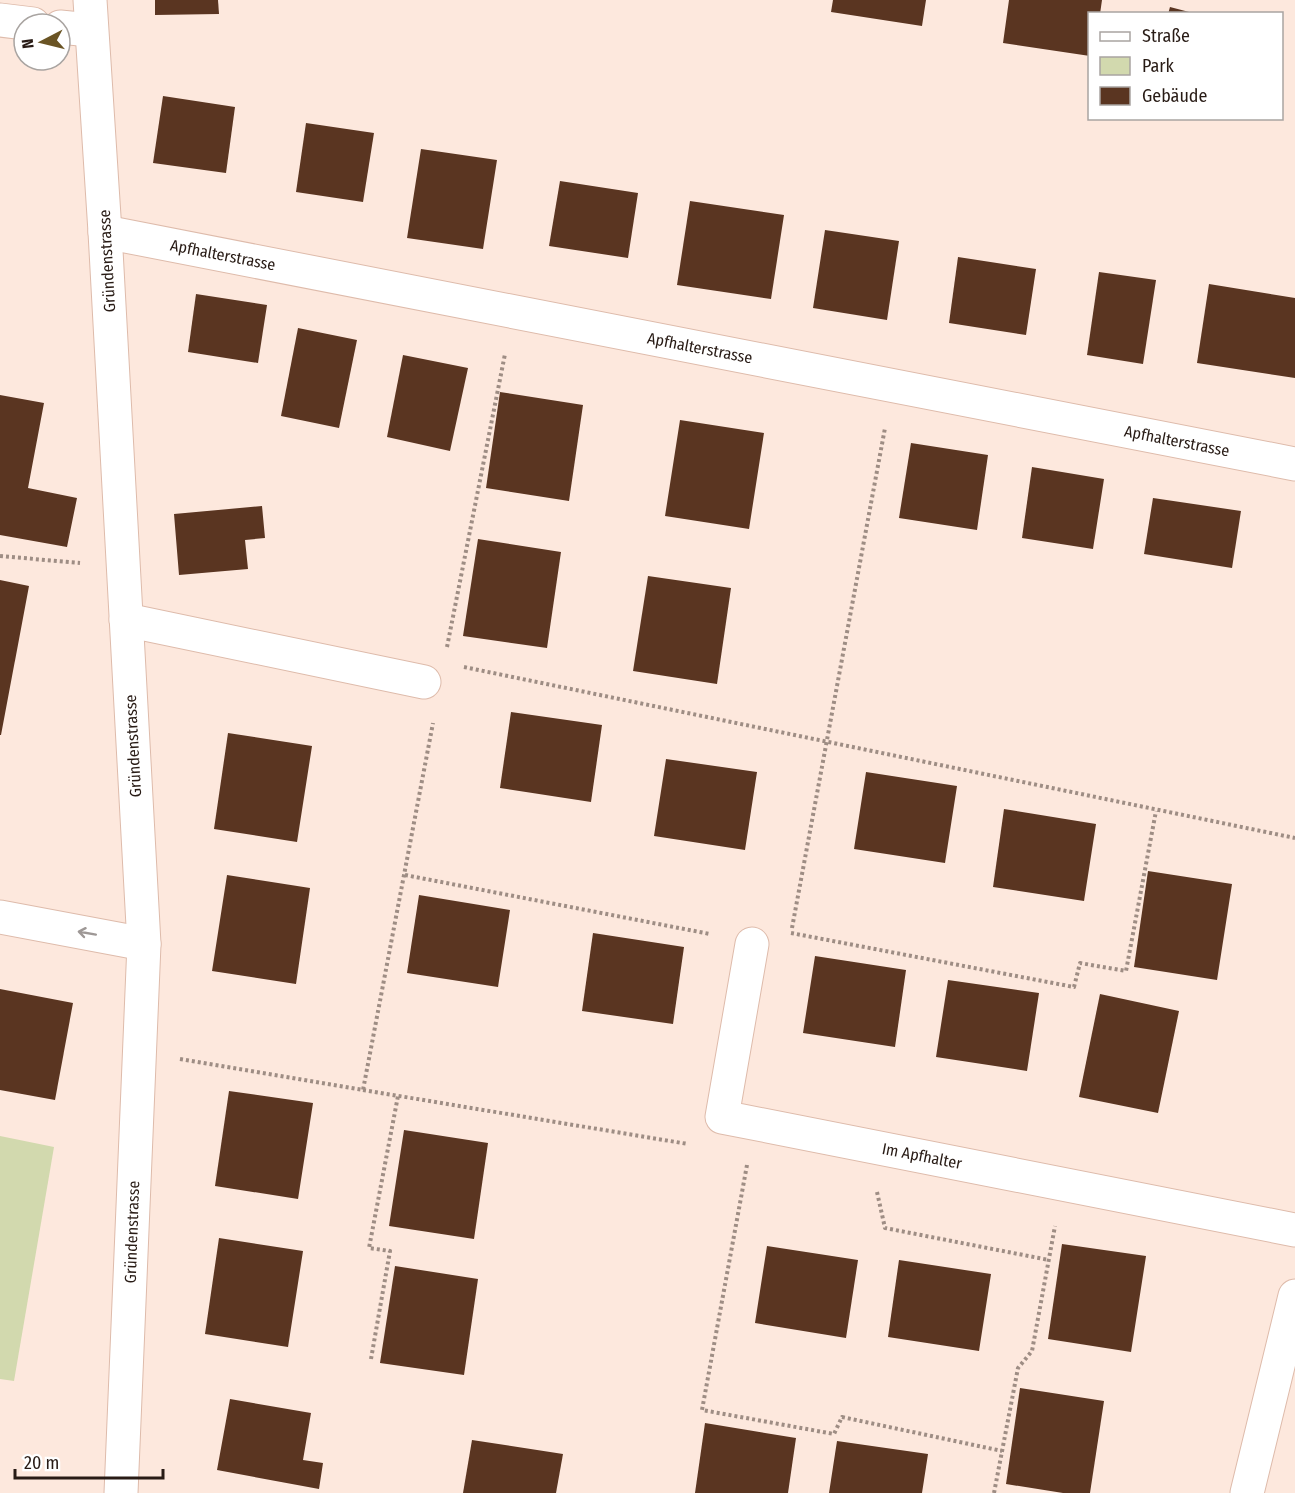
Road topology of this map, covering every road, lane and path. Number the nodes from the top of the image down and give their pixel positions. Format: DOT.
graph roads {
  1 [pos="80,19"];
  2 [pos="105,232"];
  3 [pos="513,312"];
  4 [pos="893,386"];
  5 [pos="1295,464"];
  6 [pos="0,556"];
  7 [pos="124,567"];
  8 [pos="126,620"];
  9 [pos="446,651"];
  10 [pos="455,665"];
  11 [pos="424,682"];
  12 [pos="433,722"];
  13 [pos="826,743"];
  14 [pos="1156,811"];
  15 [pos="1295,838"];
  16 [pos="405,875"];
  17 [pos="0,917"];
  18 [pos="791,933"];
  19 [pos="144,944"];
  20 [pos="752,944"];
  21 [pos="140,1052"];
  22 [pos="363,1090"];
  23 [pos="398,1096"];
  24 [pos="722,1117"];
  25 [pos="755,1124"];
  26 [pos="865,1145"];
  27 [pos="1062,1184"];
  28 [pos="1295,1230"];
  29 [pos="1049,1260"];
  30 [pos="1295,1296"];
  31 [pos="370,1359"];
  32 [pos="1002,1451"];
  33 [pos="122,1493"];
  34 [pos="994,1493"];
  35 [pos="1247,1493"];
  1 -- 2 [label="street, Gründenstrasse"];
  2 -- 3 [label="street, Apfhalterstrasse"];
  2 -- 7 [label="street, Gründenstrasse"];
  3 -- 4 [label="street, Apfhalterstrasse"];
  3 -- 9 [label="path"];
  4 -- 5 [label="street, Apfhalterstrasse"];
  4 -- 13 [label="path"];
  6 -- 7 [label="path"];
  7 -- 8 [label="street, Gründenstrasse"];
  8 -- 11 [label="street"];
  8 -- 19 [label="street, Gründenstrasse"];
  10 -- 13 [label="path"];
  12 -- 16 [label="path"];
  13 -- 14 [label="path"];
  13 -- 18 [label="path"];
  14 -- 15 [label="path"];
  14 -- 18 [label="path"];
  16 -- 20 [label="path"];
  16 -- 22 [label="path"];
  19 -- 17 [label="street, one-way"];
  18 -- 20 [label="path"];
  19 -- 21 [label="street, Gründenstrasse"];
  20 -- 24 [label="street"];
  21 -- 22 [label="path"];
  21 -- 33 [label="street, Gründenstrasse"];
  22 -- 23 [label="path"];
  23 -- 24 [label="path"];
  23 -- 31 [label="path"];
  24 -- 25 [label="street, Im Apfhalter"];
  25 -- 26 [label="street, Im Apfhalter"];
  25 -- 32 [label="path"];
  26 -- 27 [label="street, Im Apfhalter"];
  26 -- 29 [label="path"];
  27 -- 28 [label="street, Im Apfhalter"];
  27 -- 29 [label="path"];
  29 -- 32 [label="path"];
  30 -- 35 [label="street"];
  32 -- 34 [label="path"];
}
